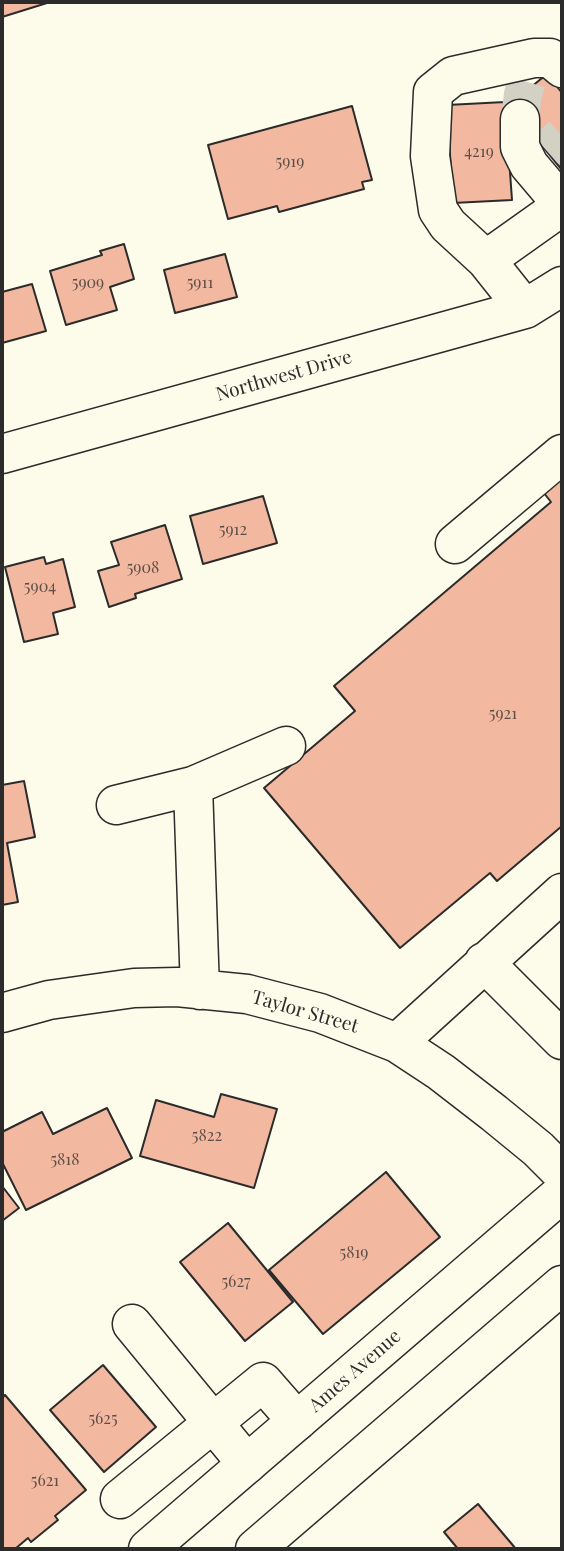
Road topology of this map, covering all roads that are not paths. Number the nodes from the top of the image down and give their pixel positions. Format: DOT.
graph roads {
  1 [pos="548,63"];
  2 [pos="520,119"];
  3 [pos="562,205"];
  4 [pos="486,260"];
  5 [pos="562,286"];
  6 [pos="525,309"];
  7 [pos="2,454"];
  8 [pos="562,454"];
  9 [pos="455,544"];
  10 [pos="286,746"];
  11 [pos="193,786"];
  12 [pos="116,805"];
  13 [pos="562,893"];
  14 [pos="484,962"];
  15 [pos="200,990"];
  16 [pos="2,1013"];
  17 [pos="562,1040"];
  18 [pos="397,1043"];
  19 [pos="562,1173"];
  20 [pos="562,1193"];
  21 [pos="562,1284"];
  22 [pos="132,1324"];
  23 [pos="297,1421"];
  24 [pos="213,1422"];
  25 [pos="247,1464"];
  26 [pos="120,1499"];
  27 [pos="148,1549"];
  28 [pos="254,1549"];
  1 -- 4 [label="street"];
  2 -- 3 [label="street"];
  3 -- 4 [label="street"];
  4 -- 6 [label="street"];
  5 -- 6 [label="street, Northwest Drive"];
  6 -- 7 [label="street, Northwest Drive"];
  8 -- 9 [label="street"];
  10 -- 11 [label="street"];
  11 -- 12 [label="street"];
  11 -- 15 [label="street"];
  13 -- 14 [label="street"];
  14 -- 17 [label="street"];
  14 -- 18 [label="street"];
  15 -- 16 [label="street, Taylor Street"];
  15 -- 18 [label="street, Taylor Street"];
  18 -- 19 [label="street, Taylor Street"];
  20 -- 23 [label="street, Ames Avenue"];
  21 -- 28 [label="street"];
  22 -- 24 [label="street"];
  23 -- 24 [label="street"];
  23 -- 25 [label="street, Ames Avenue"];
  24 -- 25 [label="street"];
  24 -- 26 [label="street"];
  25 -- 27 [label="street, Ames Avenue"];
}
